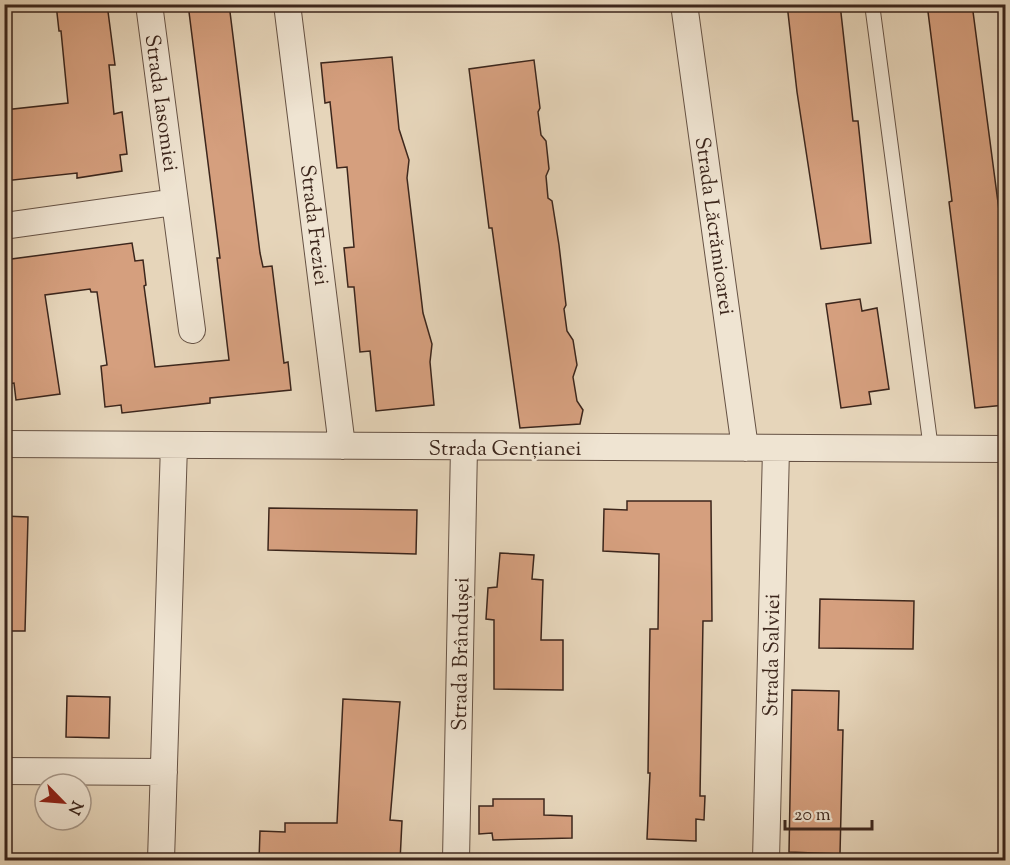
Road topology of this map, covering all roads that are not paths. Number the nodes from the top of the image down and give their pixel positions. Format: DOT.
graph roads {
  1 [pos="148,4"];
  2 [pos="287,4"];
  3 [pos="684,4"];
  4 [pos="872,4"];
  5 [pos="175,202"];
  6 [pos="4,226"];
  7 [pos="192,330"];
  8 [pos="4,444"];
  9 [pos="174,445"];
  10 [pos="342,446"];
  11 [pos="464,447"];
  12 [pos="745,448"];
  13 [pos="776,449"];
  14 [pos="931,449"];
  15 [pos="1005,449"];
  16 [pos="4,771"];
  17 [pos="164,772"];
  18 [pos="161,861"];
  19 [pos="456,861"];
  20 [pos="766,861"];
  1 -- 5 [label="street, Strada Iasomiei"];
  2 -- 10 [label="street, Strada Freziei"];
  3 -- 12 [label="street, Strada Lăcrămioarei"];
  4 -- 14 [label="lane"];
  5 -- 6 [label="street, Strada Iasomiei"];
  5 -- 7 [label="street, Strada Iasomiei"];
  8 -- 9 [label="street, Strada Gențianei"];
  9 -- 10 [label="street, Strada Gențianei"];
  9 -- 17 [label="street"];
  10 -- 11 [label="street, Strada Gențianei"];
  11 -- 12 [label="street, Strada Gențianei"];
  11 -- 19 [label="street, Strada Brândușei"];
  12 -- 13 [label="street, Strada Gențianei"];
  13 -- 14 [label="street, Strada Gențianei"];
  13 -- 20 [label="street, Strada Salviei"];
  14 -- 15 [label="street, Strada Gențianei"];
  16 -- 17 [label="street"];
  17 -- 18 [label="street"];
}
